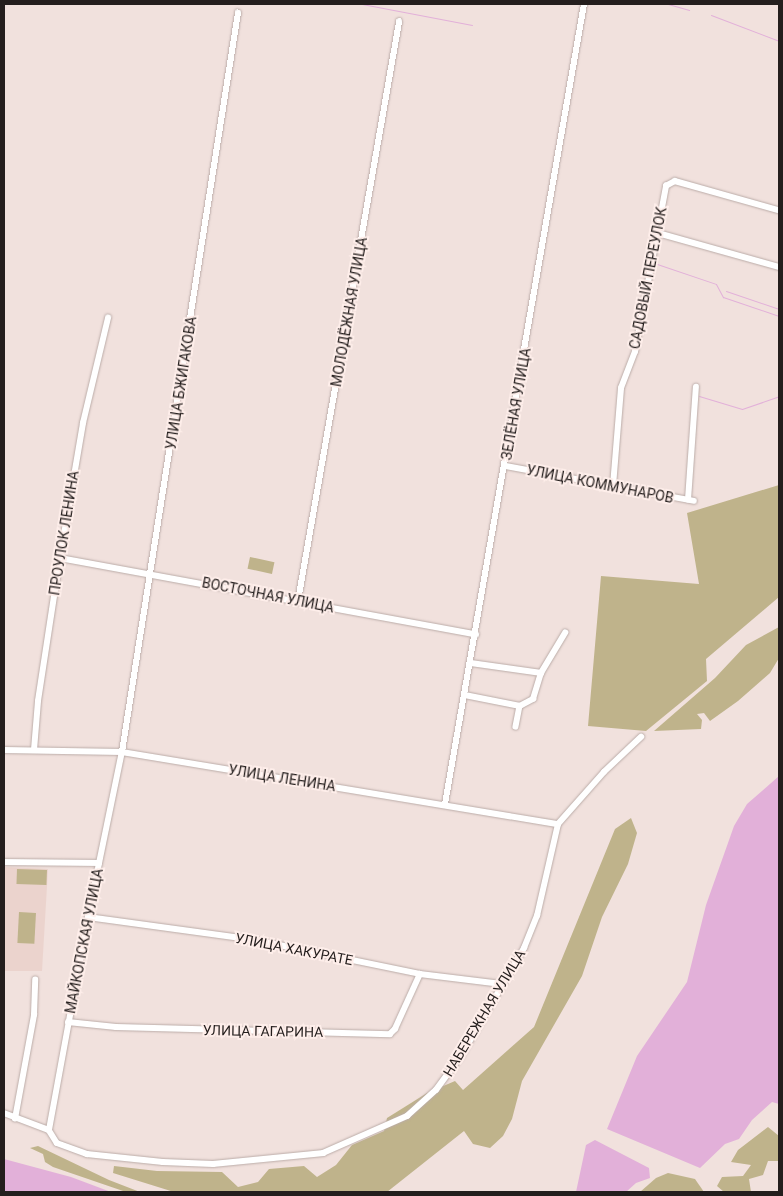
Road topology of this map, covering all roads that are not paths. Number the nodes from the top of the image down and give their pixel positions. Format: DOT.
graph roads {
  1 [pos="584,4"];
  2 [pos="238,13"];
  3 [pos="399,22"];
  4 [pos="778,210"];
  5 [pos="658,232"];
  6 [pos="779,267"];
  7 [pos="108,318"];
  8 [pos="696,387"];
  9 [pos="506,466"];
  10 [pos="614,486"];
  11 [pos="60,558"];
  12 [pos="152,573"];
  13 [pos="298,601"];
  14 [pos="565,633"];
  15 [pos="476,634"];
  16 [pos="471,663"];
  17 [pos="541,673"];
  18 [pos="465,695"];
  19 [pos="520,706"];
  20 [pos="516,727"];
  21 [pos="641,737"];
  22 [pos="4,750"];
  23 [pos="34,750"];
  24 [pos="122,752"];
  25 [pos="445,804"];
  26 [pos="558,824"];
  27 [pos="4,862"];
  28 [pos="98,863"];
  29 [pos="88,917"];
  30 [pos="420,974"];
  31 [pos="35,980"];
  32 [pos="501,984"];
  33 [pos="68,1022"];
  34 [pos="4,1113"];
  35 [pos="15,1119"];
  36 [pos="49,1130"];
  1 -- 9 [label="street, ЗЕЛЁНАЯ УЛИЦА"];
  2 -- 12 [label="street, УЛИЦА БЖИГАКОВА"];
  3 -- 13 [label="street, МОЛОДЁЖНАЯ УЛИЦА"];
  4 -- 5 [label="street, САДОВЫЙ ПЕРЕУЛОК"];
  5 -- 6 [label="street"];
  5 -- 10 [label="street, САДОВЫЙ ПЕРЕУЛОК"];
  7 -- 11 [label="street, ПРОУЛОК ЛЕНИНА"];
  8 -- 10 [label="street, УЛИЦА КОММУНАРОВ"];
  9 -- 10 [label="street, УЛИЦА КОММУНАРОВ"];
  9 -- 15 [label="street, ЗЕЛЁНАЯ УЛИЦА"];
  11 -- 12 [label="street, ВОСТОЧНАЯ УЛИЦА"];
  11 -- 23 [label="street, ПРОУЛОК ЛЕНИНА"];
  12 -- 13 [label="street, ВОСТОЧНАЯ УЛИЦА"];
  12 -- 24 [label="street, УЛИЦА БЖИГАКОВА"];
  13 -- 15 [label="street, ВОСТОЧНАЯ УЛИЦА"];
  14 -- 17 [label="street"];
  15 -- 16 [label="street, ЗЕЛЁНАЯ УЛИЦА"];
  16 -- 17 [label="street"];
  16 -- 18 [label="street, ЗЕЛЁНАЯ УЛИЦА"];
  17 -- 19 [label="street"];
  18 -- 19 [label="street"];
  18 -- 25 [label="street, ЗЕЛЁНАЯ УЛИЦА"];
  19 -- 20 [label="street"];
  21 -- 26 [label="street, НАБЕРЕЖНАЯ УЛИЦА"];
  22 -- 23 [label="street, УЛИЦА ЛЕНИНА"];
  23 -- 24 [label="street, УЛИЦА ЛЕНИНА"];
  24 -- 25 [label="street, УЛИЦА ЛЕНИНА"];
  24 -- 28 [label="street, МАЙКОПСКАЯ УЛИЦА"];
  25 -- 26 [label="street, УЛИЦА ЛЕНИНА"];
  26 -- 32 [label="street, НАБЕРЕЖНАЯ УЛИЦА"];
  27 -- 28 [label="street"];
  28 -- 29 [label="street, МАЙКОПСКАЯ УЛИЦА"];
  29 -- 30 [label="street, УЛИЦА ХАКУРАТЕ"];
  29 -- 33 [label="street, МАЙКОПСКАЯ УЛИЦА"];
  30 -- 32 [label="street, УЛИЦА ХАКУРАТЕ"];
  30 -- 33 [label="street, УЛИЦА ГАГАРИНА"];
  31 -- 35 [label="street"];
  32 -- 36 [label="street, НАБЕРЕЖНАЯ УЛИЦА"];
  33 -- 36 [label="street, МАЙКОПСКАЯ УЛИЦА"];
  34 -- 35 [label="street"];
  35 -- 36 [label="street"];
}
